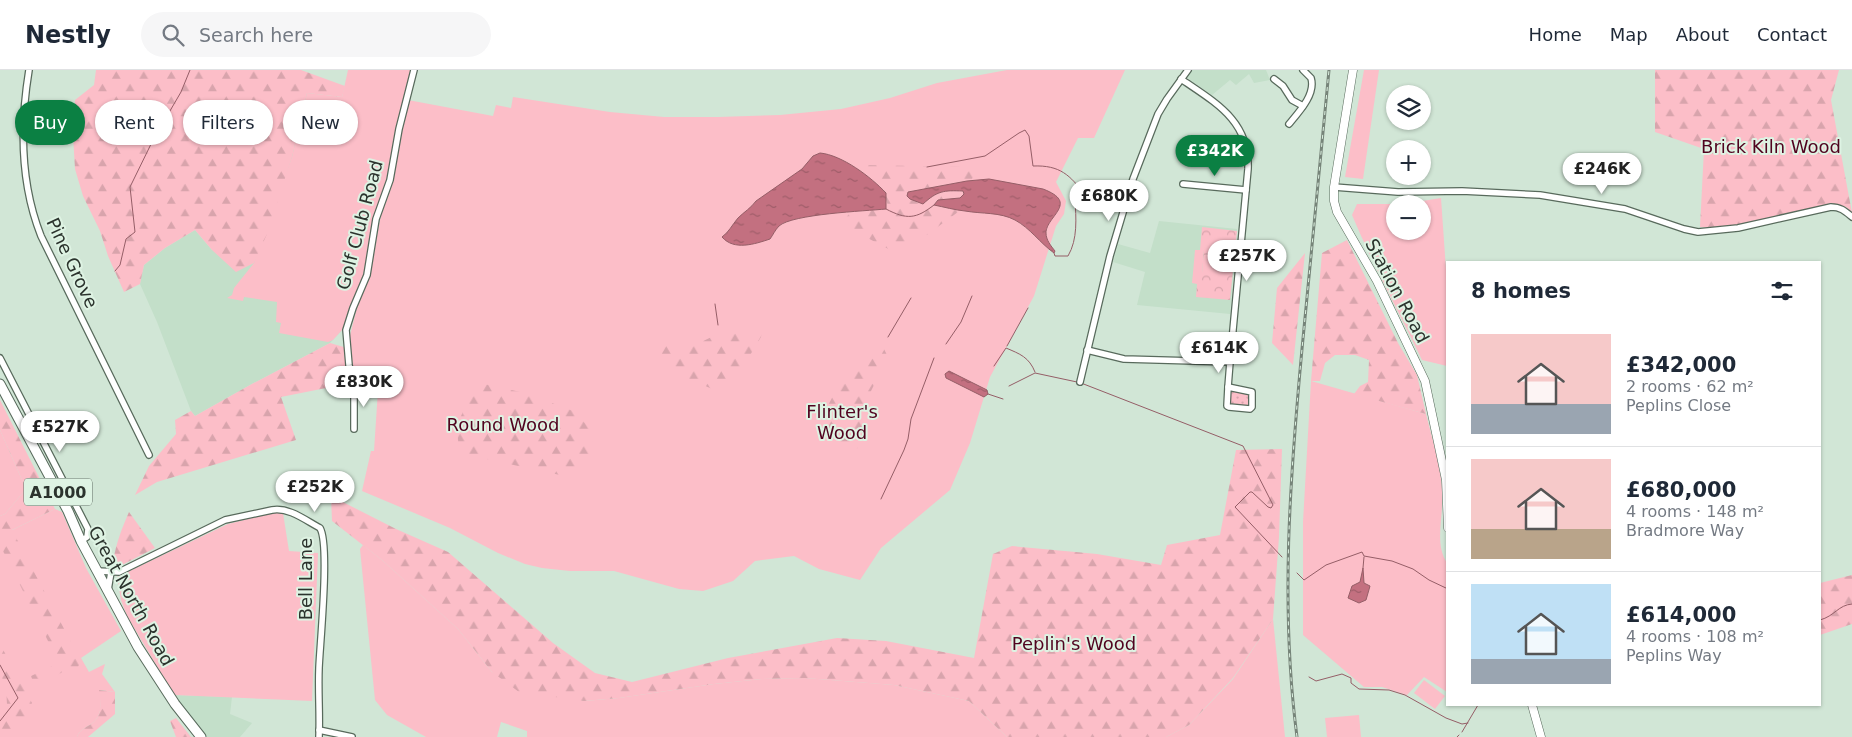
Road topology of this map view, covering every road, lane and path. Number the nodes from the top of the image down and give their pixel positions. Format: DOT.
graph roads {
  1 [pos="29,70"];
  2 [pos="414,70"];
  3 [pos="1188,70"];
  4 [pos="1303,70"];
  5 [pos="1353,70"];
  6 [pos="1274,78"];
  7 [pos="1181,79"];
  8 [pos="1303,106"];
  9 [pos="1289,124"];
  10 [pos="1183,184"];
  11 [pos="1334,187"];
  12 [pos="1246,190"];
  13 [pos="1852,218"];
  14 [pos="1087,350"];
  15 [pos="0,358"];
  16 [pos="1230,362"];
  17 [pos="1080,382"];
  18 [pos="0,384"];
  19 [pos="1228,387"];
  20 [pos="354,429"];
  21 [pos="149,455"];
  22 [pos="1446,467"];
  23 [pos="1446,480"];
  24 [pos="81,541"];
  25 [pos="97,571"];
  26 [pos="111,572"];
  27 [pos="108,592"];
  28 [pos="1532,706"];
  29 [pos="319,730"];
  30 [pos="201,737"];
  31 [pos="319,737"];
  32 [pos="352,737"];
  33 [pos="1541,737"];
  1 -- 21 [label="street, Pine Grove"];
  2 -- 20 [label="street, Golf Club Road"];
  3 -- 7 [label="street"];
  4 -- 8 [label="street"];
  5 -- 11 [label="street, Station Road"];
  6 -- 8 [label="street"];
  7 -- 12 [label="street"];
  7 -- 14 [label="street"];
  8 -- 9 [label="street"];
  10 -- 12 [label="street"];
  11 -- 13 [label="street"];
  11 -- 22 [label="street, Station Road"];
  12 -- 16 [label="street"];
  14 -- 16 [label="street"];
  14 -- 17 [label="street"];
  15 -- 24 [label="street"];
  16 -- 19 [label="street"];
  18 -- 24 [label="main road, Great North Road / A1000"];
  19 -- 19 [label="street"];
  22 -- 23 [label="street, Station Road"];
  24 -- 25 [label="main road, Great North Road / A1000"];
  25 -- 26 [label="street, Bell Lane"];
  25 -- 27 [label="main road, Great North Road / A1000"];
  26 -- 27 [label="street"];
  26 -- 29 [label="street, Bell Lane"];
  27 -- 30 [label="main road, Great North Road / A1000"];
  28 -- 33 [label="street"];
  29 -- 31 [label="street, Bell Lane"];
  29 -- 32 [label="street"];
}
